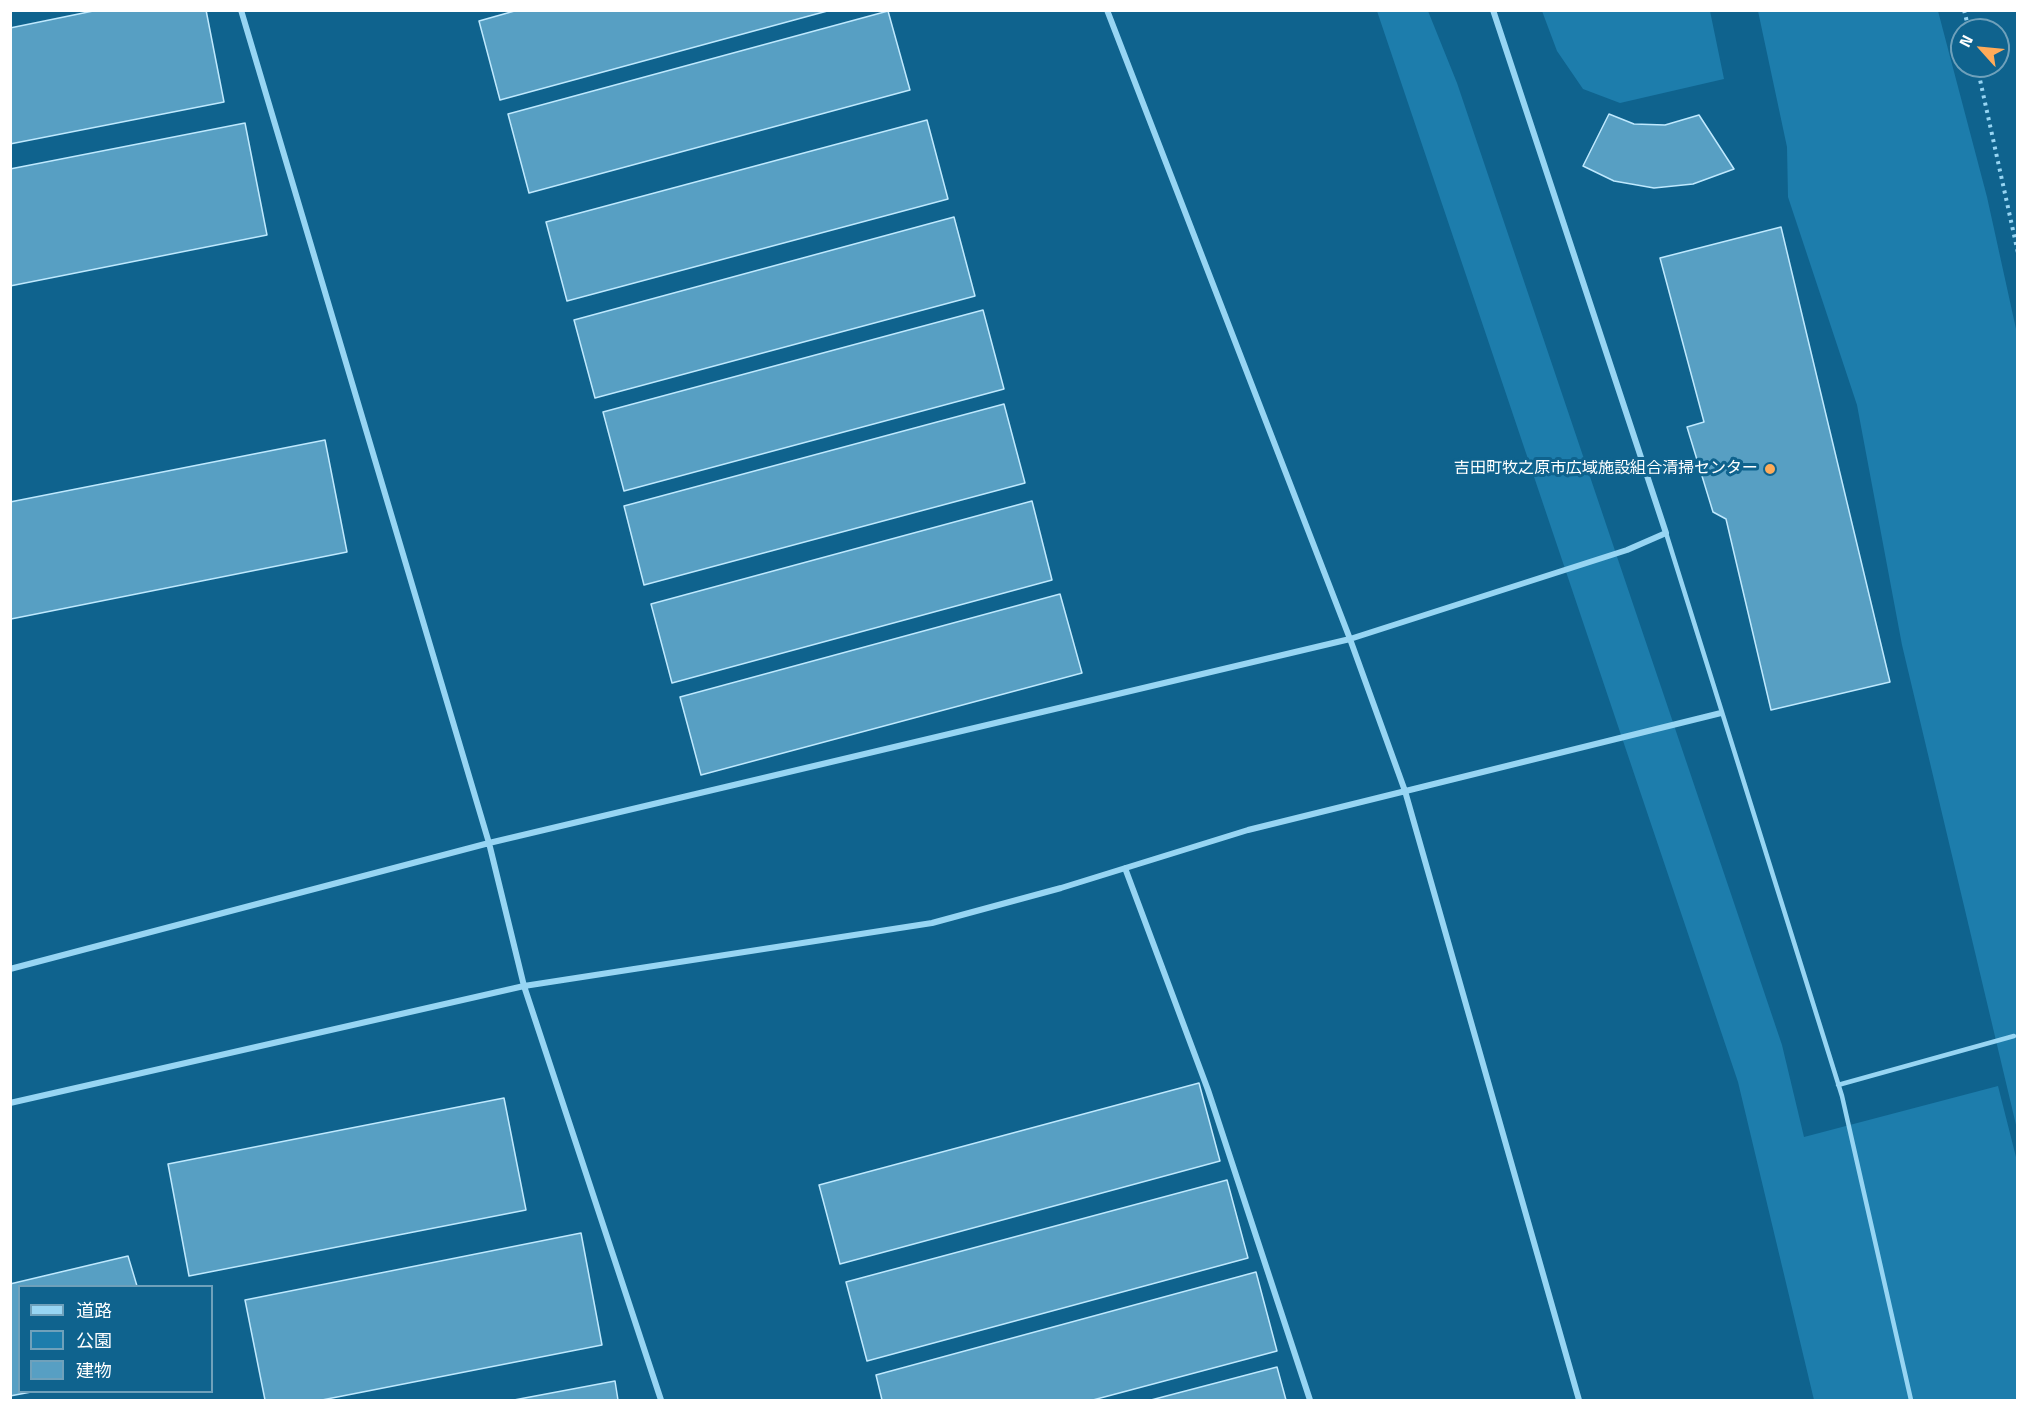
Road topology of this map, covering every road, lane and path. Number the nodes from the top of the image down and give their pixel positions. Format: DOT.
graph roads {
  1 [pos="241,10"];
  2 [pos="1107,10"];
  3 [pos="1493,10"];
  4 [pos="1980,78"];
  5 [pos="2018,253"];
  6 [pos="1666,533"];
  7 [pos="1350,639"];
  8 [pos="1721,713"];
  9 [pos="1405,790"];
  10 [pos="489,843"];
  11 [pos="1125,867"];
  12 [pos="10,969"];
  13 [pos="524,986"];
  14 [pos="2014,1036"];
  15 [pos="1838,1085"];
  16 [pos="10,1103"];
  17 [pos="660,1401"];
  18 [pos="1310,1401"];
  19 [pos="1579,1401"];
  20 [pos="1911,1401"];
  1 -- 10 [label="street"];
  2 -- 7 [label="street"];
  3 -- 6 [label="street"];
  4 -- 5 [label="path"];
  6 -- 7 [label="street"];
  6 -- 8 [label="lane"];
  7 -- 9 [label="street"];
  7 -- 10 [label="street"];
  8 -- 9 [label="street"];
  8 -- 15 [label="lane"];
  9 -- 11 [label="street"];
  9 -- 19 [label="street"];
  10 -- 12 [label="street"];
  10 -- 13 [label="street"];
  11 -- 13 [label="street"];
  11 -- 18 [label="street"];
  13 -- 16 [label="street"];
  13 -- 17 [label="street"];
  14 -- 15 [label="lane"];
  15 -- 20 [label="lane"];
}
